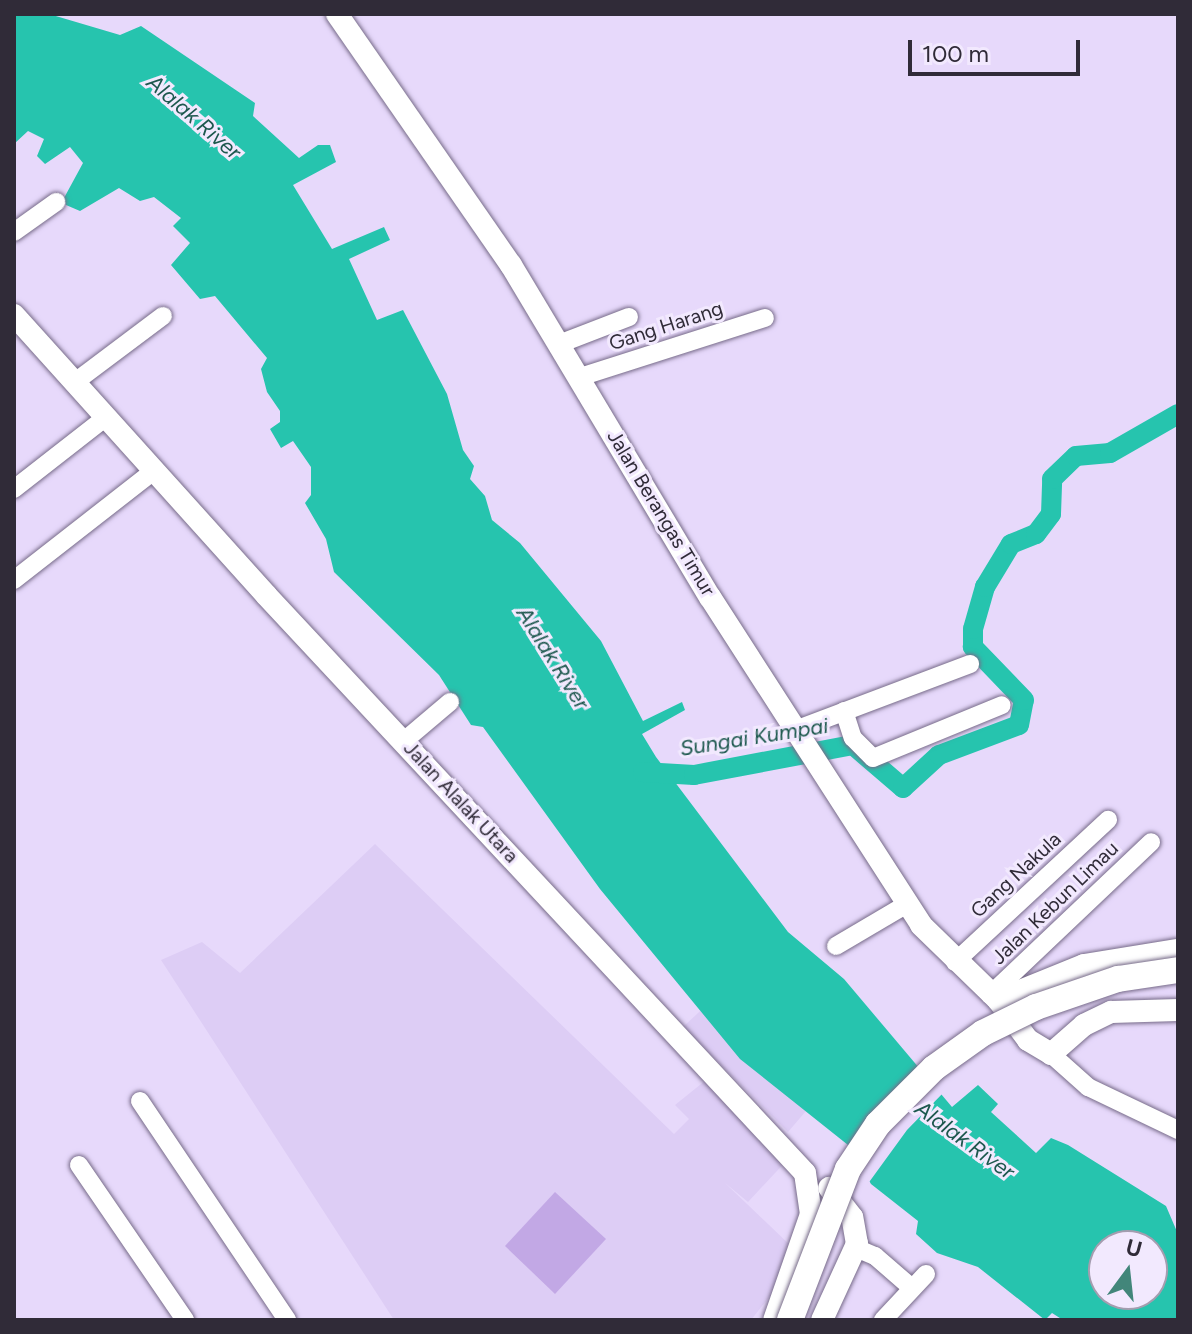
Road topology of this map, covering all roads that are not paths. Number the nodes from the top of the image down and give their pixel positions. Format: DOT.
graph roads {
  1 [pos="337,14"];
  2 [pos="56,202"];
  3 [pos="14,232"];
  4 [pos="14,315"];
  5 [pos="163,316"];
  6 [pos="629,317"];
  7 [pos="765,318"];
  8 [pos="559,344"];
  9 [pos="580,377"];
  10 [pos="75,382"];
  11 [pos="106,417"];
  12 [pos="155,470"];
  13 [pos="14,489"];
  14 [pos="14,580"];
  15 [pos="970,664"];
  16 [pos="450,702"];
  17 [pos="1002,705"];
  18 [pos="844,711"];
  19 [pos="803,737"];
  20 [pos="405,740"];
  21 [pos="1108,820"];
  22 [pos="1151,842"];
  23 [pos="907,904"];
  24 [pos="836,946"];
  25 [pos="1178,950"];
  26 [pos="955,962"];
  27 [pos="1178,970"];
  28 [pos="1178,986"];
  29 [pos="994,998"];
  30 [pos="1178,1010"];
  31 [pos="1051,1054"];
  32 [pos="140,1101"];
  33 [pos="1178,1130"];
  34 [pos="79,1165"];
  35 [pos="819,1189"];
  36 [pos="856,1248"];
  37 [pos="926,1274"];
  38 [pos="912,1288"];
  39 [pos="185,1320"];
  40 [pos="287,1320"];
  41 [pos="774,1320"];
  42 [pos="790,1320"];
  43 [pos="807,1320"];
  44 [pos="822,1320"];
  45 [pos="883,1320"];
  1 -- 8 [label="main road, Jalan Berangas Timur"];
  2 -- 3 [label="street"];
  4 -- 10 [label="main road, Jalan Alalak Utara"];
  5 -- 10 [label="street"];
  6 -- 8 [label="street"];
  7 -- 9 [label="street, Gang Harang"];
  8 -- 9 [label="main road, Jalan Berangas Timur"];
  9 -- 19 [label="main road, Jalan Berangas Timur"];
  10 -- 11 [label="main road, Jalan Alalak Utara"];
  11 -- 12 [label="main road, Jalan Alalak Utara"];
  11 -- 13 [label="street"];
  12 -- 14 [label="street"];
  12 -- 20 [label="main road, Jalan Alalak Utara"];
  15 -- 18 [label="street"];
  16 -- 20 [label="street"];
  17 -- 18 [label="street"];
  18 -- 19 [label="street"];
  19 -- 23 [label="main road, Jalan Berangas Timur"];
  20 -- 35 [label="main road, Jalan Alalak Utara"];
  21 -- 26 [label="street, Gang Nakula"];
  22 -- 29 [label="street, Jalan Kebun Limau"];
  23 -- 24 [label="street"];
  23 -- 26 [label="main road, Jalan Berangas Timur"];
  25 -- 29 [label="main road"];
  26 -- 29 [label="main road, Jalan Berangas Timur"];
  27 -- 42 [label="highway, bridge"];
  28 -- 43 [label="highway"];
  29 -- 31 [label="main road, Jalan Berangas Timur"];
  30 -- 31 [label="main road"];
  31 -- 33 [label="street"];
  32 -- 40 [label="street"];
  34 -- 39 [label="street"];
  35 -- 36 [label="main road, Jalan Alalak Utara"];
  35 -- 41 [label="main road"];
  36 -- 38 [label="street"];
  36 -- 44 [label="main road"];
  37 -- 38 [label="street"];
  38 -- 45 [label="street"];
}
